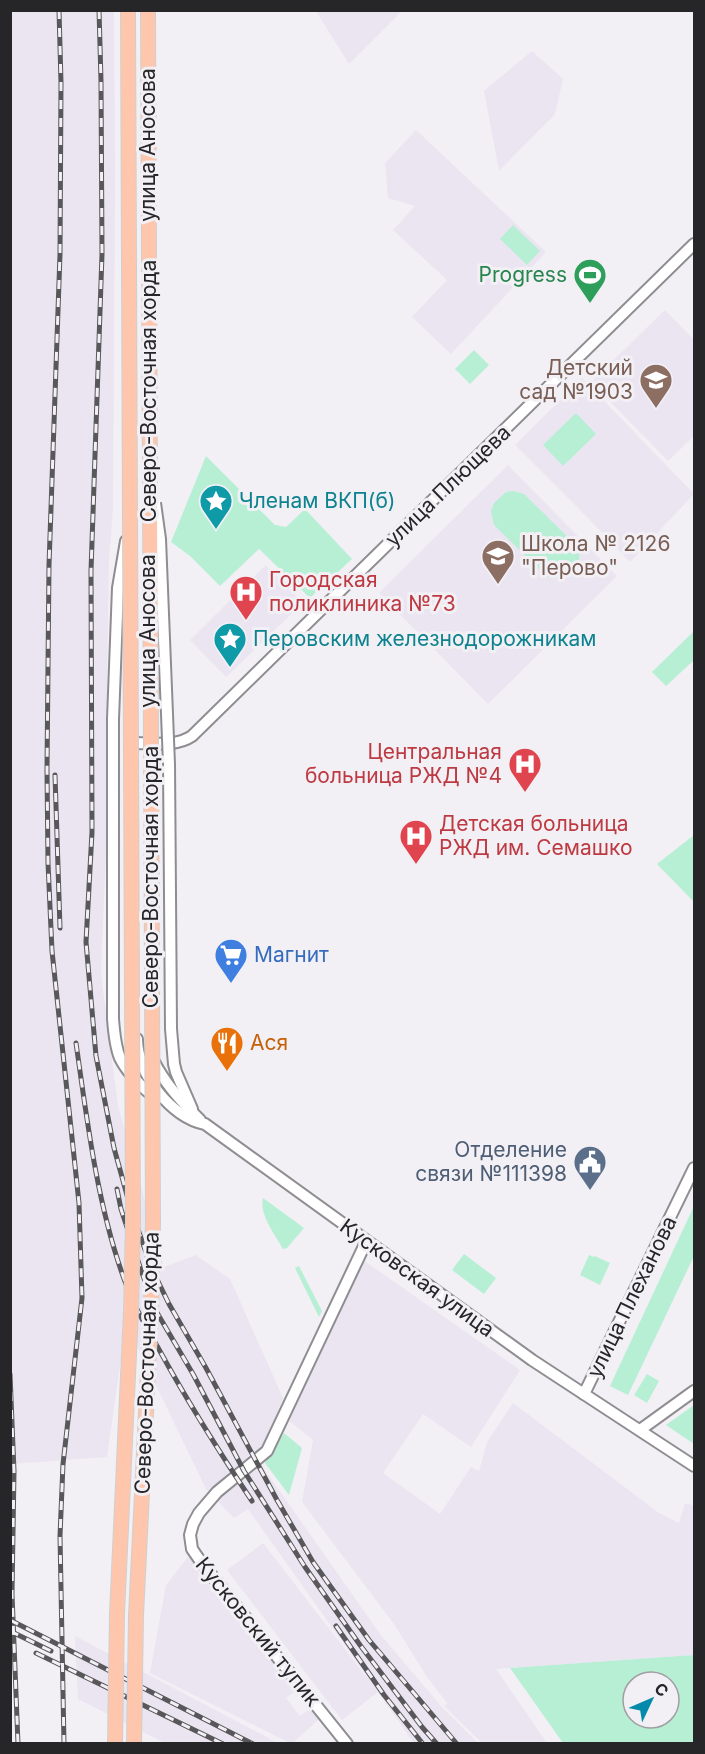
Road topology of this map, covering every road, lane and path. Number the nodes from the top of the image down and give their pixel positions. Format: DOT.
graph roads {
  1 [pos="130,10"];
  2 [pos="148,10"];
  3 [pos="694,244"];
  4 [pos="150,466"];
  5 [pos="130,518"];
  6 [pos="134,743"];
  7 [pos="149,743"];
  8 [pos="150,1079"];
  9 [pos="169,1105"];
  10 [pos="195,1115"];
  11 [pos="205,1125"];
  12 [pos="694,1168"];
  13 [pos="366,1242"];
  14 [pos="694,1390"];
  15 [pos="584,1394"];
  16 [pos="640,1430"];
  17 [pos="694,1466"];
  18 [pos="115,1743"];
  19 [pos="134,1743"];
  20 [pos="348,1743"];
  1 -- 5 [label="main road, Северо-Восточная хорда"];
  1 -- 6 [label="street, улица Аносова"];
  2 -- 4 [label="main road, Северо-Восточная хорда, bridge"];
  2 -- 7 [label="street, улица Аносова"];
  3 -- 7 [label="street, улица Плющева"];
  4 -- 10 [label="street, bridge"];
  4 -- 19 [label="main road, Северо-Восточная хорда, bridge"];
  5 -- 9 [label="street, bridge"];
  5 -- 18 [label="main road, Северо-Восточная хорда, bridge"];
  6 -- 7 [label="street, улица Плющева"];
  6 -- 8 [label="street, улица Аносова"];
  7 -- 10 [label="street, улица Аносова"];
  8 -- 9 [label="street, Кусковская улица"];
  9 -- 11 [label="street, Кусковская улица"];
  10 -- 11 [label="street, улица Аносова"];
  11 -- 13 [label="street, Кусковская улица"];
  12 -- 15 [label="street, улица Плеханова"];
  13 -- 15 [label="street, Кусковская улица"];
  13 -- 20 [label="street, Кусковский тупик"];
  14 -- 16 [label="street"];
  15 -- 16 [label="street, Кусковская улица"];
  16 -- 17 [label="street, Кусковская улица"];
}
